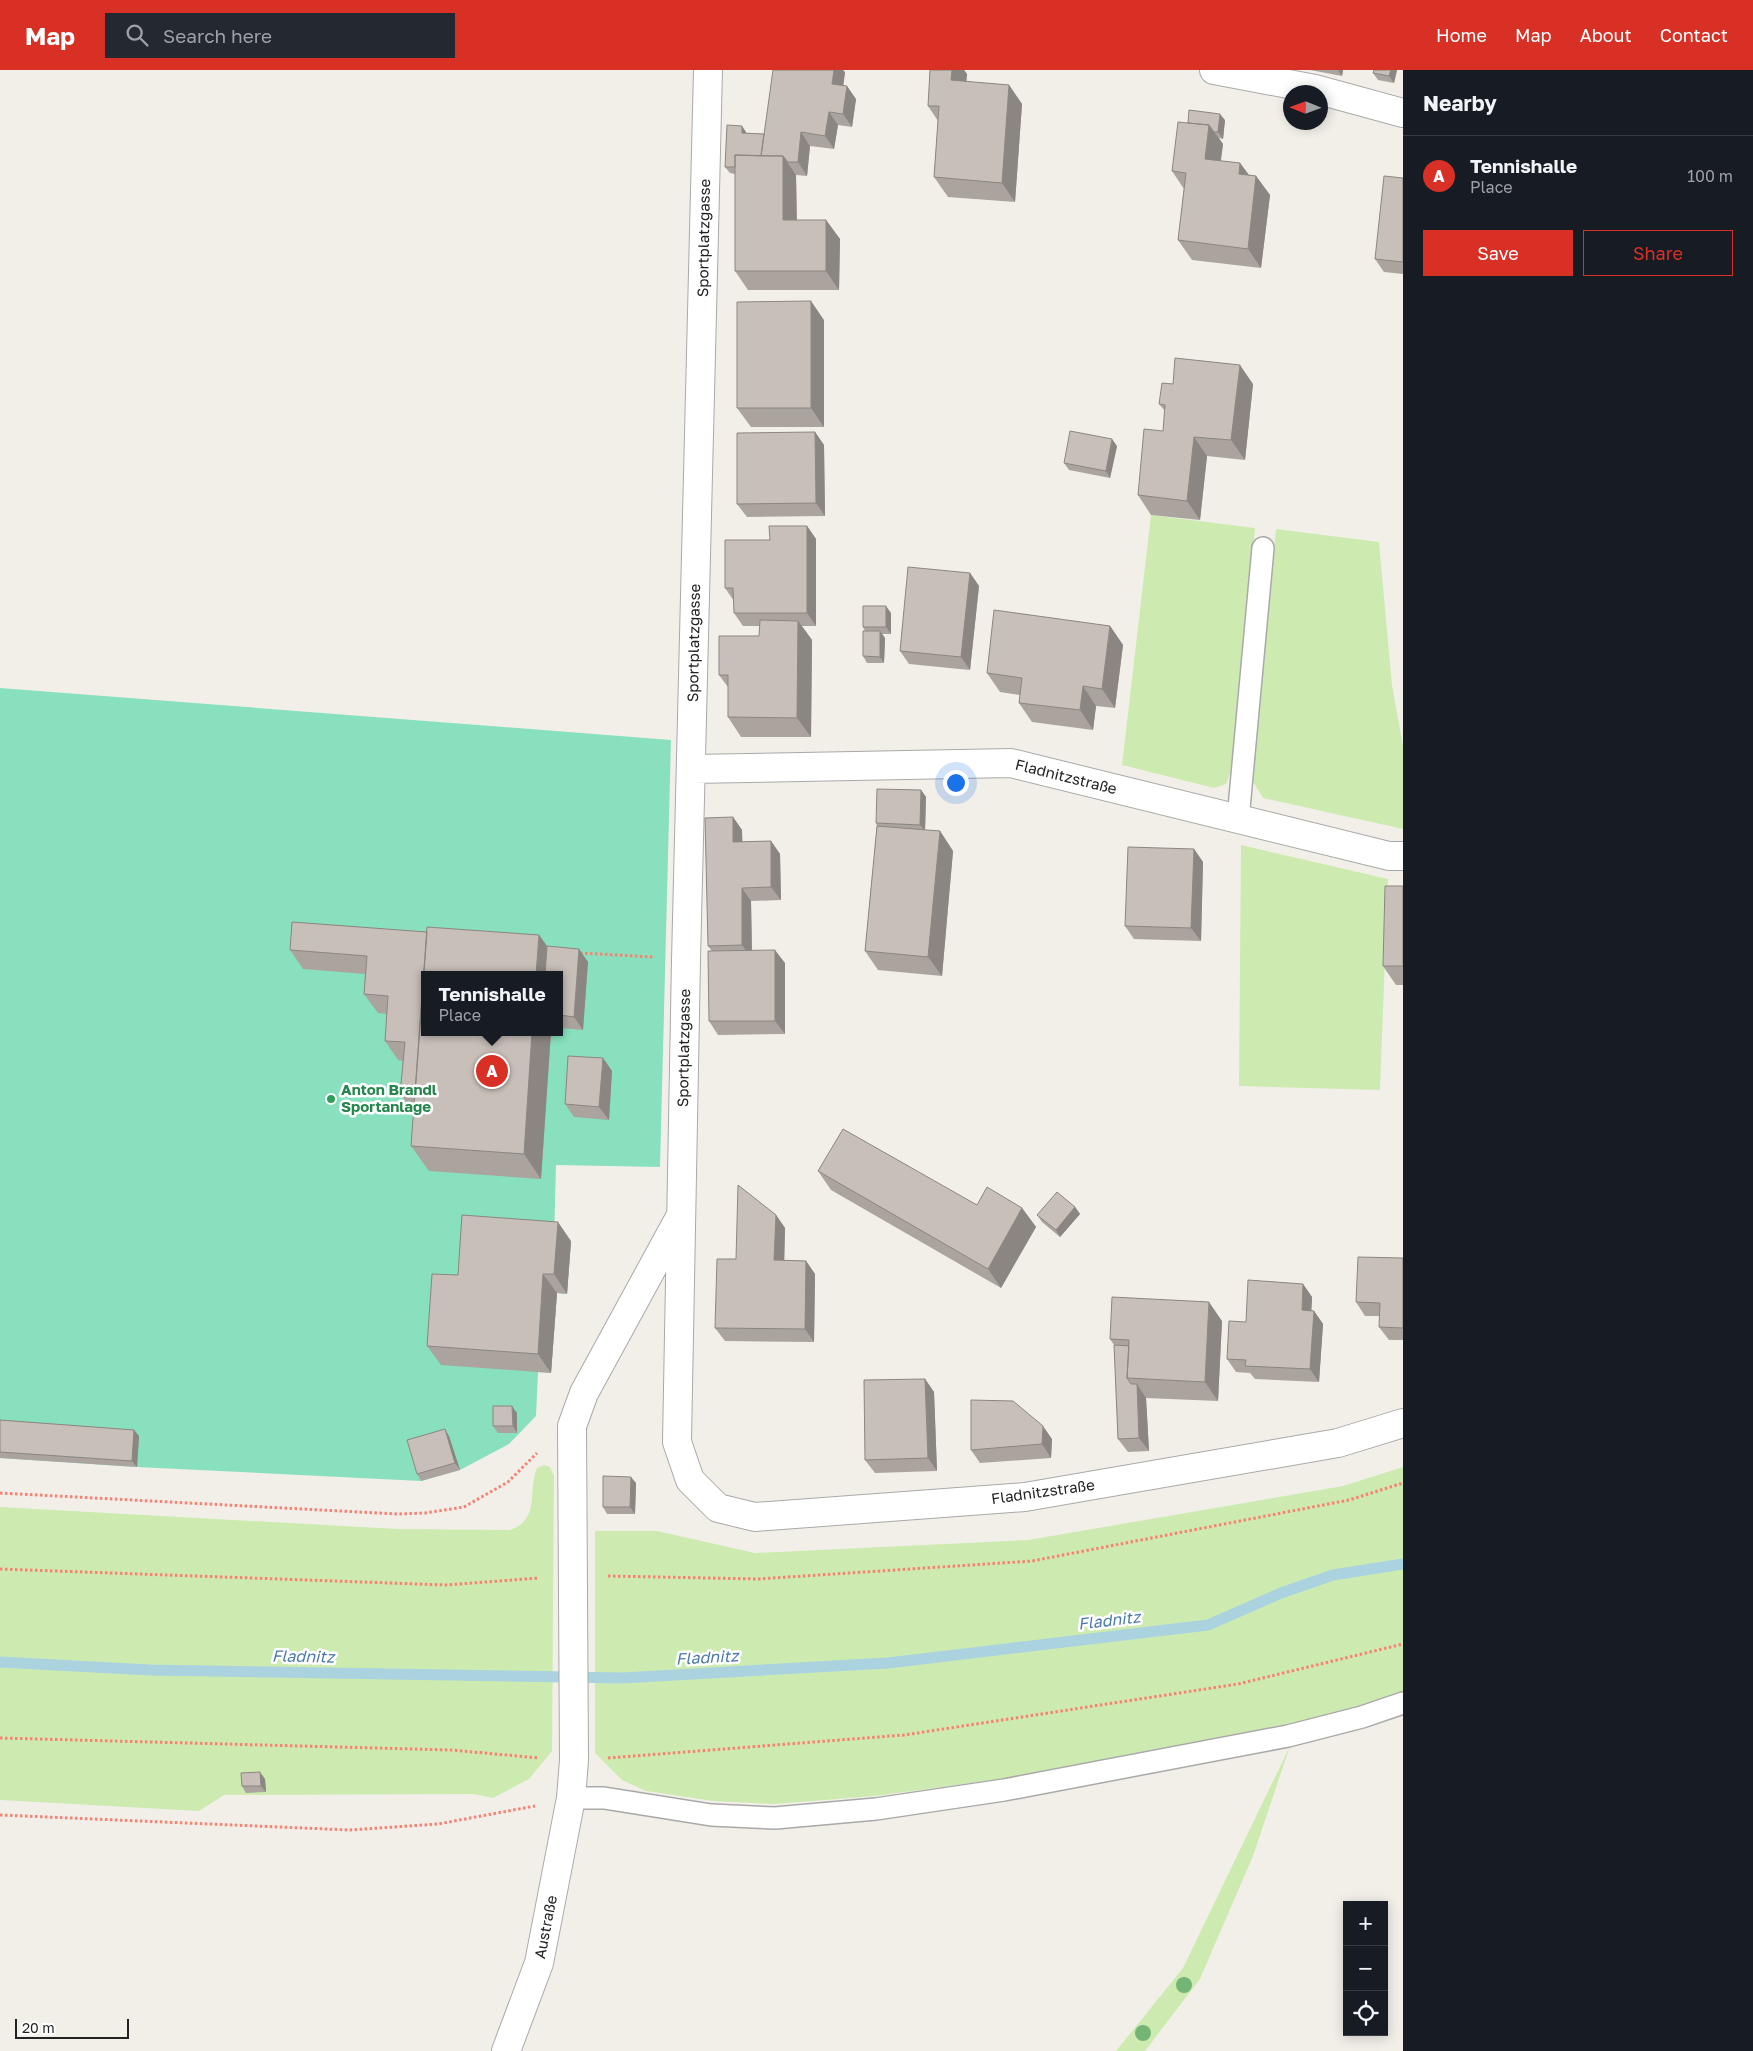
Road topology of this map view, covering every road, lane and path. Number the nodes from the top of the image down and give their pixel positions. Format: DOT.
graph roads {
  1 [pos="708,70"];
  2 [pos="1214,70"];
  3 [pos="1403,113"];
  4 [pos="1263,548"];
  5 [pos="691,770"];
  6 [pos="1238,819"];
  7 [pos="1403,856"];
  8 [pos="579,953"];
  9 [pos="686,960"];
  10 [pos="681,1216"];
  11 [pos="1403,1423"];
  12 [pos="572,1426"];
  13 [pos="690,1480"];
  14 [pos="1403,1483"];
  15 [pos="0,1493"];
  16 [pos="0,1569"];
  17 [pos="575,1575"];
  18 [pos="1403,1644"];
  19 [pos="1403,1703"];
  20 [pos="0,1738"];
  21 [pos="574,1760"];
  22 [pos="571,1798"];
  23 [pos="0,1815"];
  24 [pos="506,2051"];
  1 -- 5 [label="street, Sportplatzgasse"];
  2 -- 3 [label="street"];
  4 -- 6 [label="lane"];
  5 -- 6 [label="street, Fladnitzstraße"];
  5 -- 9 [label="street, Sportplatzgasse"];
  6 -- 7 [label="street, Fladnitzstraße"];
  8 -- 9 [label="path"];
  9 -- 10 [label="street, Sportplatzgasse"];
  10 -- 12 [label="street, Sportplatzgasse"];
  10 -- 13 [label="street, Sportplatzgasse"];
  11 -- 13 [label="street, Fladnitzstraße"];
  12 -- 15 [label="path"];
  12 -- 17 [label="street, Austraße"];
  14 -- 17 [label="path"];
  16 -- 17 [label="path"];
  17 -- 21 [label="street, Austraße"];
  18 -- 21 [label="path"];
  19 -- 22 [label="lane"];
  20 -- 21 [label="path"];
  21 -- 22 [label="street, Austraße"];
  22 -- 23 [label="path"];
  22 -- 24 [label="street, Austraße"];
}
